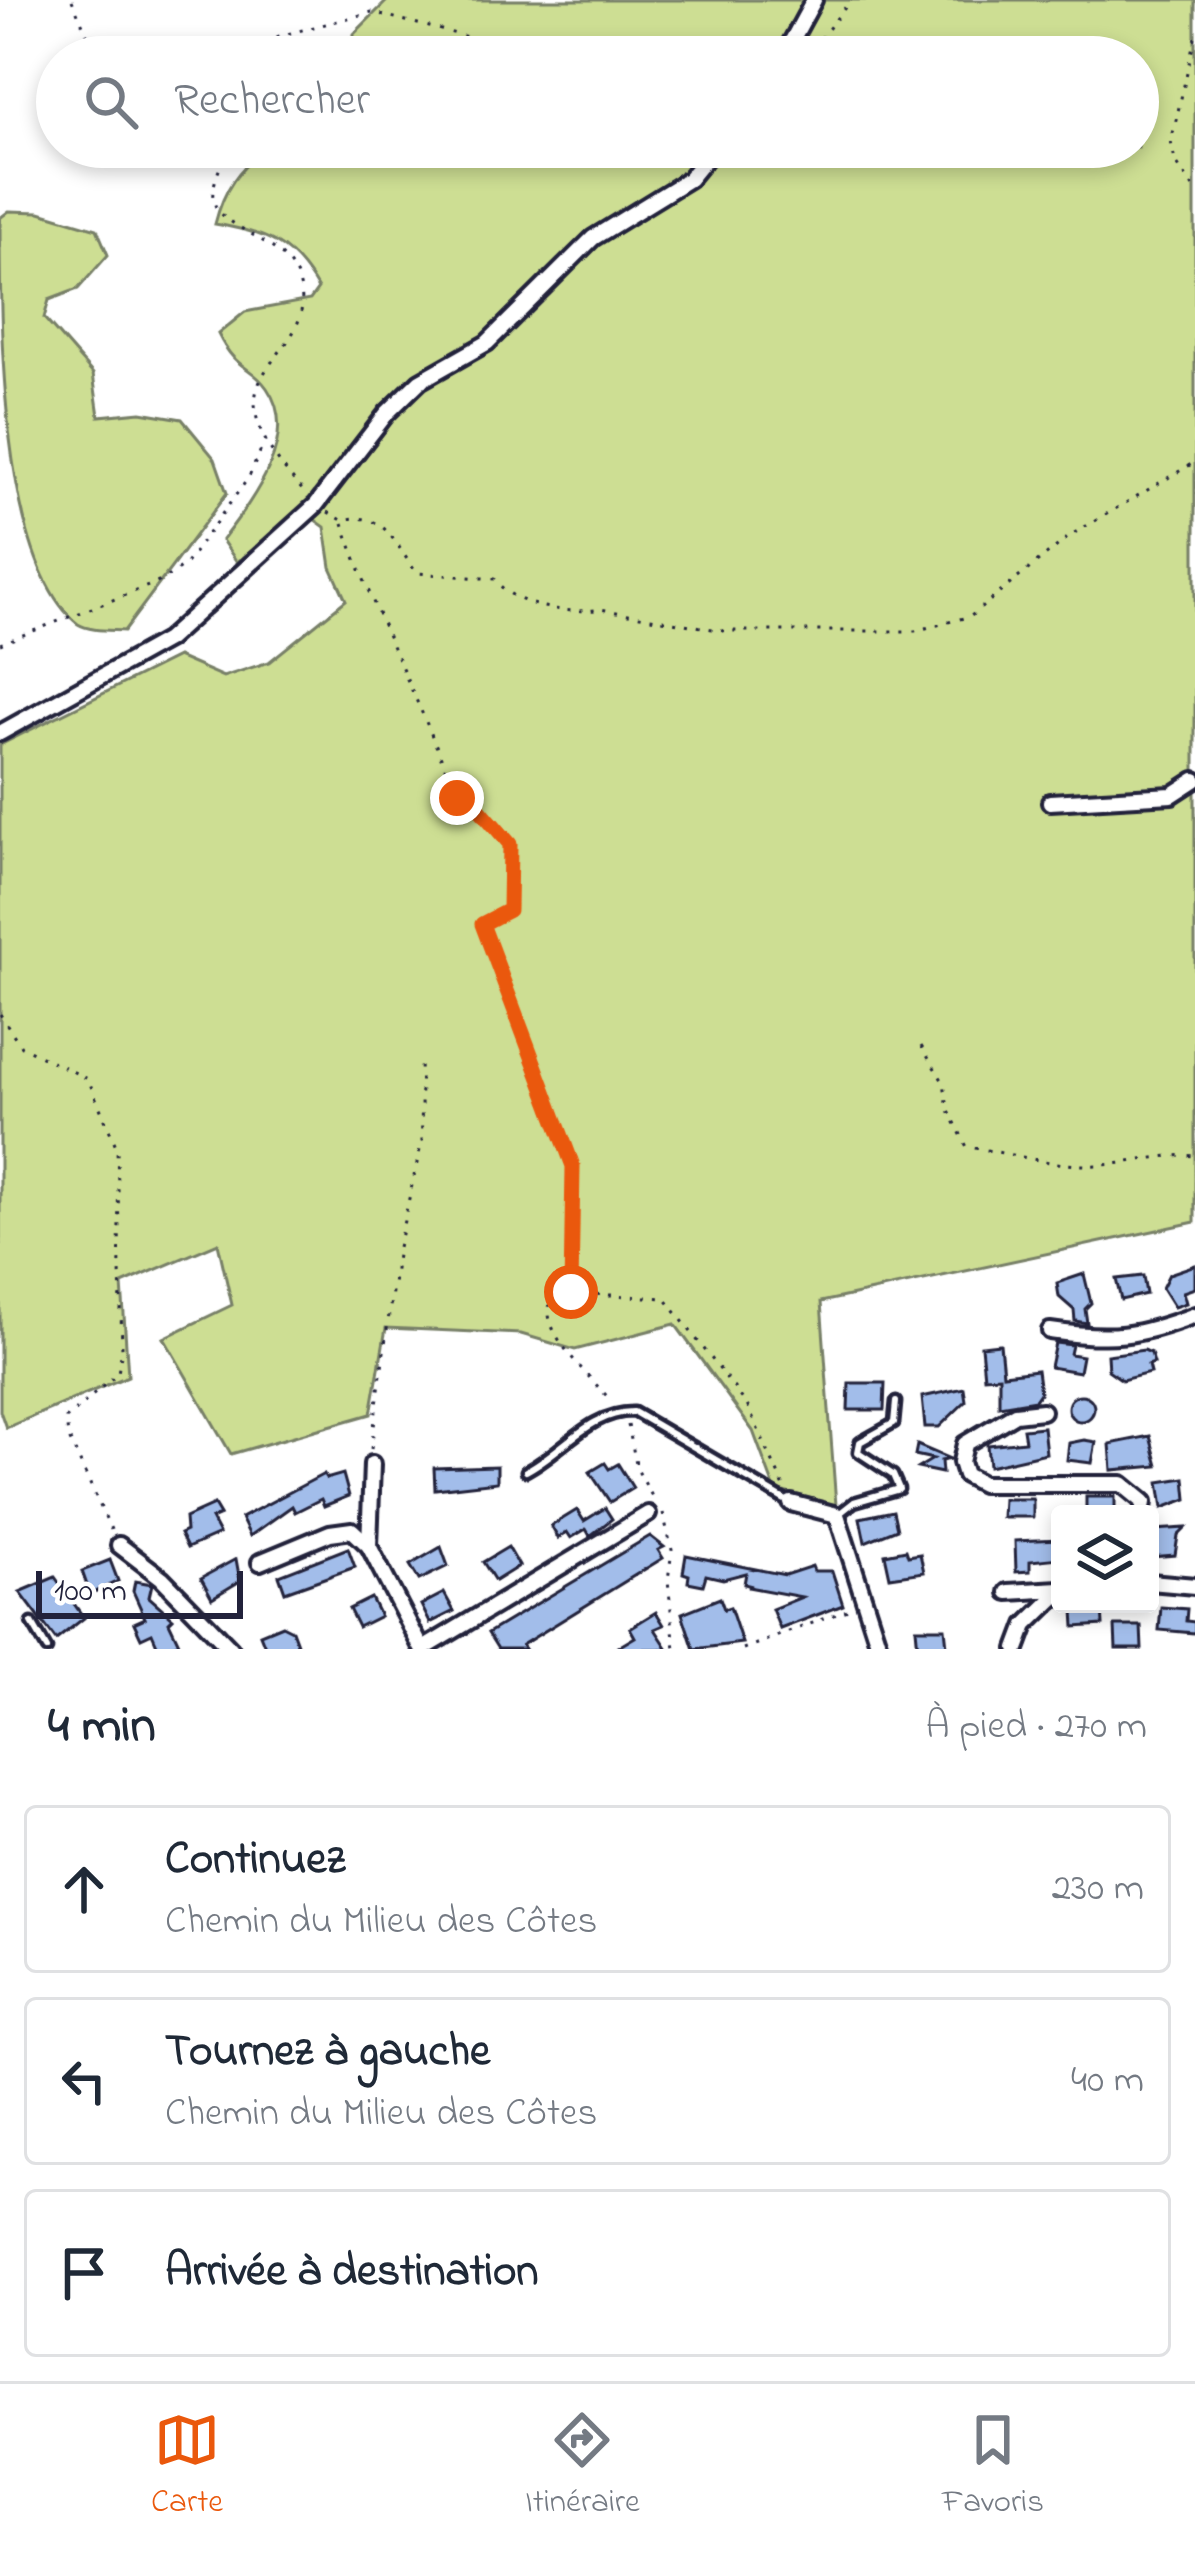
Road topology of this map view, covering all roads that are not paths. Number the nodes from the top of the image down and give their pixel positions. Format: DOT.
graph roads {
  1 [pos="814,0"];
  2 [pos="794,36"];
  3 [pos="697,168"];
  4 [pos="0,733"];
  5 [pos="1195,780"];
  6 [pos="1050,802"];
  7 [pos="1195,1316"];
  8 [pos="1050,1331"];
  9 [pos="896,1402"];
  10 [pos="1042,1411"];
  11 [pos="372,1464"];
  12 [pos="526,1471"];
  13 [pos="791,1503"];
  14 [pos="1144,1505"];
  15 [pos="649,1514"];
  16 [pos="837,1515"];
  17 [pos="119,1545"];
  18 [pos="369,1546"];
  19 [pos="260,1562"];
  20 [pos="1159,1583"];
  21 [pos="1195,1586"];
  22 [pos="1051,1590"];
  23 [pos="1008,1592"];
  24 [pos="1051,1599"];
  25 [pos="32,1623"];
  26 [pos="47,1649"];
  27 [pos="231,1649"];
  28 [pos="423,1649"];
  29 [pos="880,1649"];
  30 [pos="1016,1649"];
  1 -- 2 [label="street"];
  3 -- 4 [label="street"];
  5 -- 6 [label="street"];
  7 -- 8 [label="street"];
  9 -- 16 [label="lane"];
  10 -- 14 [label="street"];
  11 -- 18 [label="street"];
  12 -- 13 [label="lane"];
  13 -- 16 [label="street"];
  15 -- 28 [label="street"];
  16 -- 29 [label="street"];
  17 -- 27 [label="street"];
  18 -- 19 [label="street"];
  18 -- 28 [label="street"];
  20 -- 21 [label="street"];
  22 -- 23 [label="street"];
  24 -- 30 [label="street"];
  25 -- 26 [label="lane"];
}
